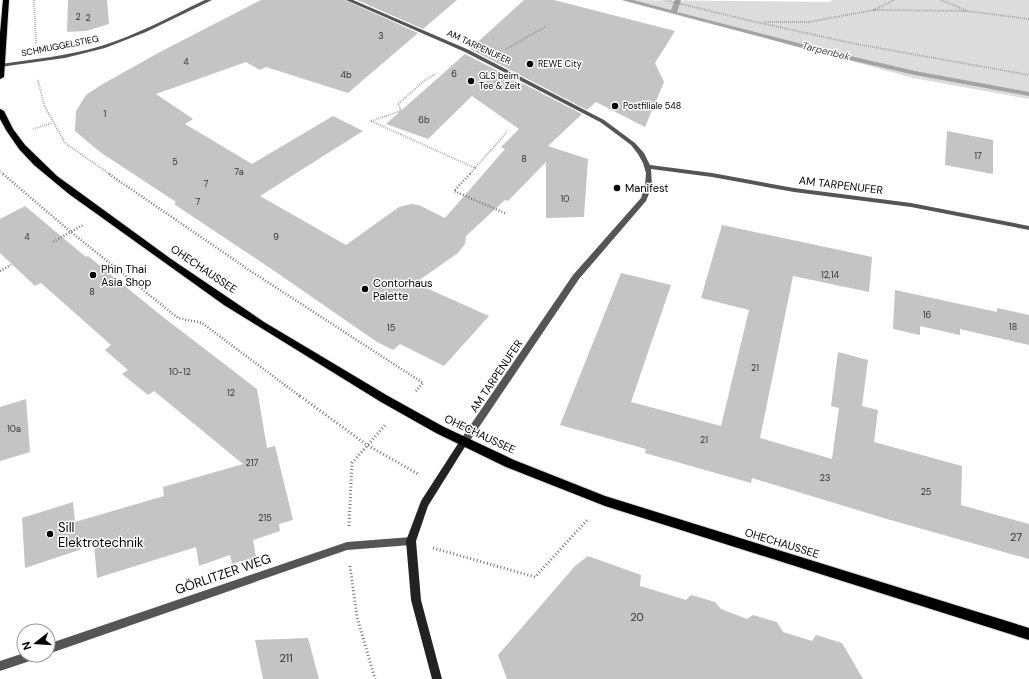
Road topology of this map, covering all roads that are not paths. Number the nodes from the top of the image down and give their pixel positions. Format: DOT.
graph roads {
  1 [pos="6,0"];
  2 [pos="209,0"];
  3 [pos="349,0"];
  4 [pos="1,66"];
  5 [pos="0,77"];
  6 [pos="0,111"];
  7 [pos="649,167"];
  8 [pos="1029,228"];
  9 [pos="464,442"];
  10 [pos="411,541"];
  11 [pos="1029,634"];
  12 [pos="56,647"];
  13 [pos="16,660"];
  14 [pos="0,666"];
  15 [pos="437,679"];
  1 -- 4 [label="main road"];
  2 -- 4 [label="street, SCHMUGGELSTIEG"];
  3 -- 7 [label="street, AM TARPENUFER"];
  4 -- 5 [label="main road"];
  6 -- 9 [label="main road, OHECHAUSSEE"];
  7 -- 8 [label="street, AM TARPENUFER"];
  7 -- 9 [label="street, AM TARPENUFER"];
  9 -- 10 [label="main road"];
  9 -- 11 [label="main road, OHECHAUSSEE"];
  10 -- 12 [label="street, GÖRLITZER WEG"];
  10 -- 15 [label="main road"];
  13 -- 14 [label="street"];
}
